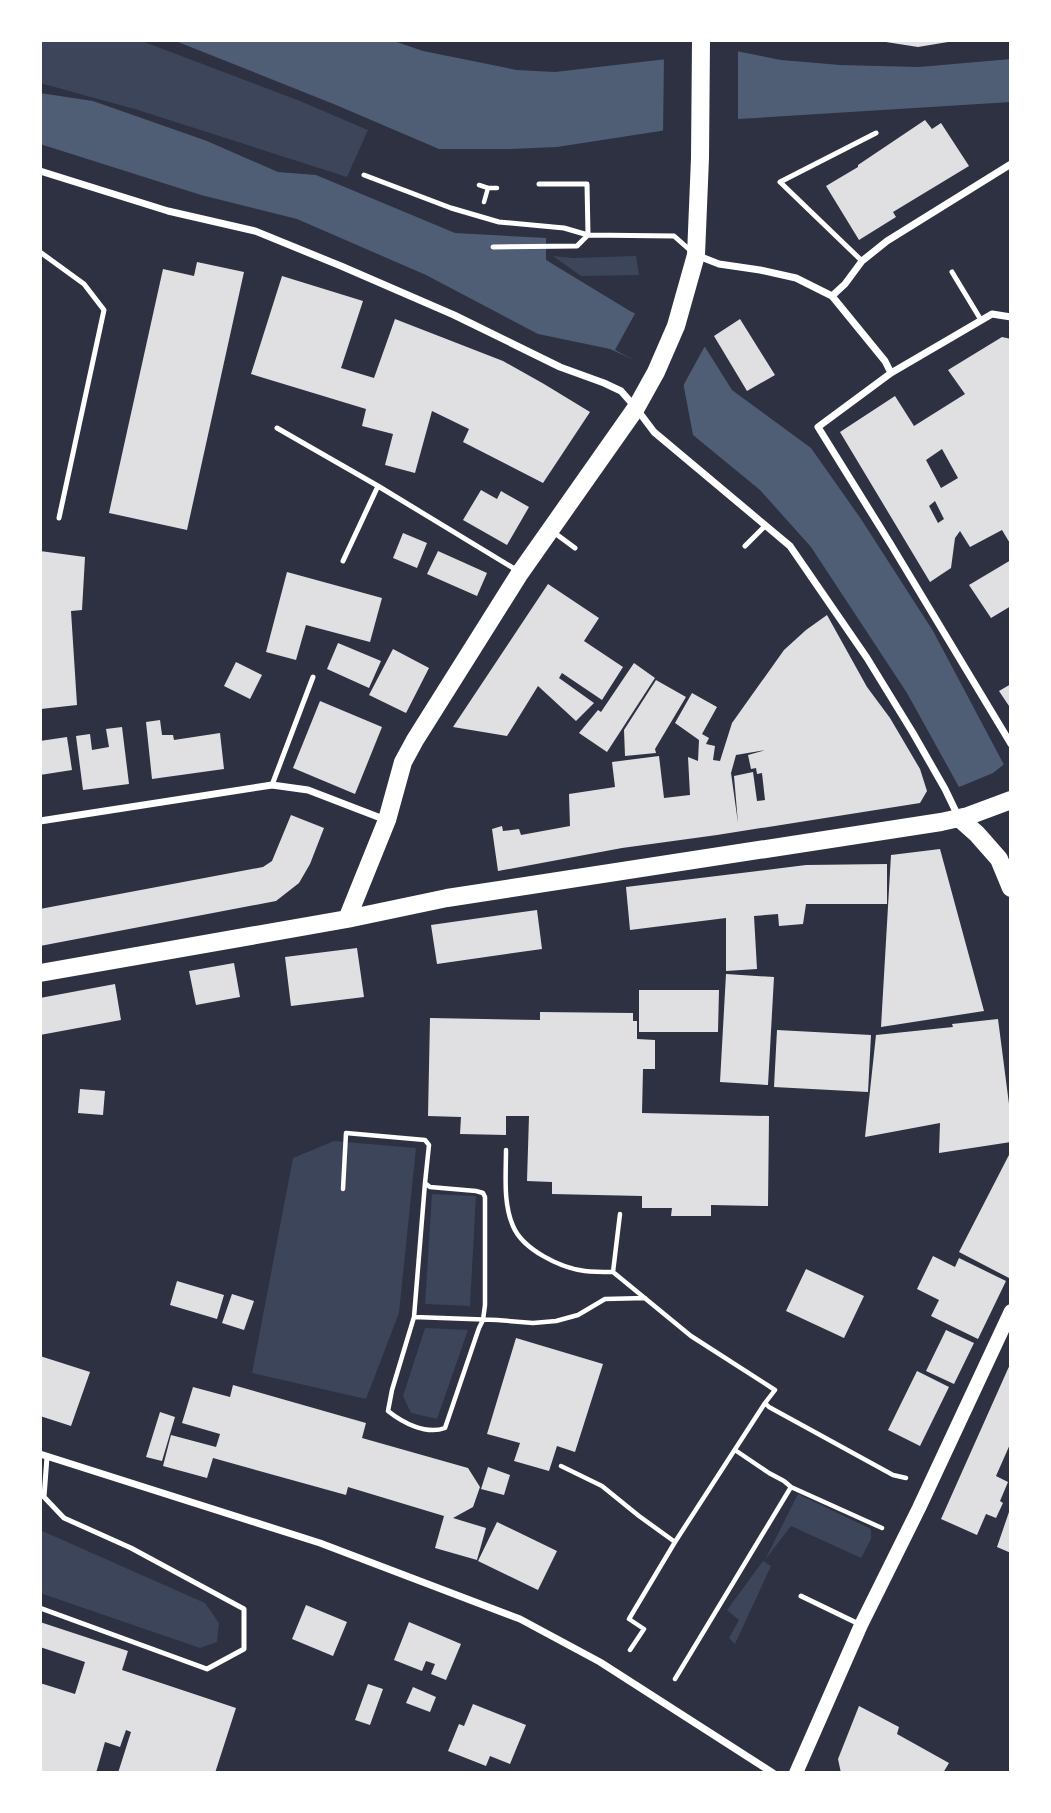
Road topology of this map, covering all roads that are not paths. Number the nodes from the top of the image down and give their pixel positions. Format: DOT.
graph roads {
  1 [pos="701,44"];
  2 [pos="876,133"];
  3 [pos="1011,164"];
  4 [pos="40,171"];
  5 [pos="363,175"];
  6 [pos="539,184"];
  7 [pos="588,235"];
  8 [pos="493,247"];
  9 [pos="40,252"];
  10 [pos="696,255"];
  11 [pos="862,261"];
  12 [pos="952,272"];
  13 [pos="832,296"];
  14 [pos="1011,317"];
  15 [pos="981,320"];
  16 [pos="891,373"];
  17 [pos="636,408"];
  18 [pos="277,428"];
  19 [pos="378,486"];
  20 [pos="59,518"];
  21 [pos="766,525"];
  22 [pos="550,530"];
  23 [pos="745,546"];
  24 [pos="575,548"];
  25 [pos="343,561"];
  26 [pos="520,573"];
  27 [pos="313,677"];
  28 [pos="1011,744"];
  29 [pos="272,785"];
  30 [pos="1011,800"];
  31 [pos="963,817"];
  32 [pos="387,820"];
  33 [pos="40,821"];
  34 [pos="1011,888"];
  35 [pos="347,919"];
  36 [pos="40,973"];
  37 [pos="1011,1311"];
  38 [pos="44,1456"];
  39 [pos="801,1596"];
  40 [pos="40,1608"];
  41 [pos="861,1625"];
  42 [pos="773,1773"];
  43 [pos="796,1773"];
  1 -- 10 [label="main road"];
  2 -- 11 [label="lane"];
  3 -- 11 [label="street"];
  4 -- 17 [label="street"];
  5 -- 7 [label="lane"];
  6 -- 7 [label="lane"];
  7 -- 8 [label="lane"];
  7 -- 10 [label="lane"];
  9 -- 20 [label="lane"];
  10 -- 13 [label="street"];
  10 -- 17 [label="main road"];
  11 -- 13 [label="street"];
  12 -- 15 [label="lane"];
  13 -- 16 [label="street"];
  14 -- 15 [label="street"];
  15 -- 16 [label="street"];
  16 -- 28 [label="street"];
  17 -- 21 [label="street"];
  17 -- 22 [label="main road"];
  18 -- 19 [label="lane"];
  19 -- 25 [label="lane"];
  19 -- 26 [label="lane"];
  21 -- 23 [label="lane"];
  21 -- 31 [label="street"];
  22 -- 24 [label="lane"];
  22 -- 26 [label="main road"];
  26 -- 32 [label="main road"];
  27 -- 29 [label="lane"];
  29 -- 32 [label="street"];
  29 -- 33 [label="street"];
  30 -- 31 [label="main road"];
  31 -- 34 [label="main road"];
  31 -- 35 [label="main road"];
  32 -- 35 [label="main road"];
  35 -- 36 [label="main road"];
  37 -- 41 [label="main road"];
  38 -- 40 [label="lane"];
  38 -- 42 [label="street"];
  39 -- 41 [label="lane"];
  41 -- 43 [label="main road"];
}
